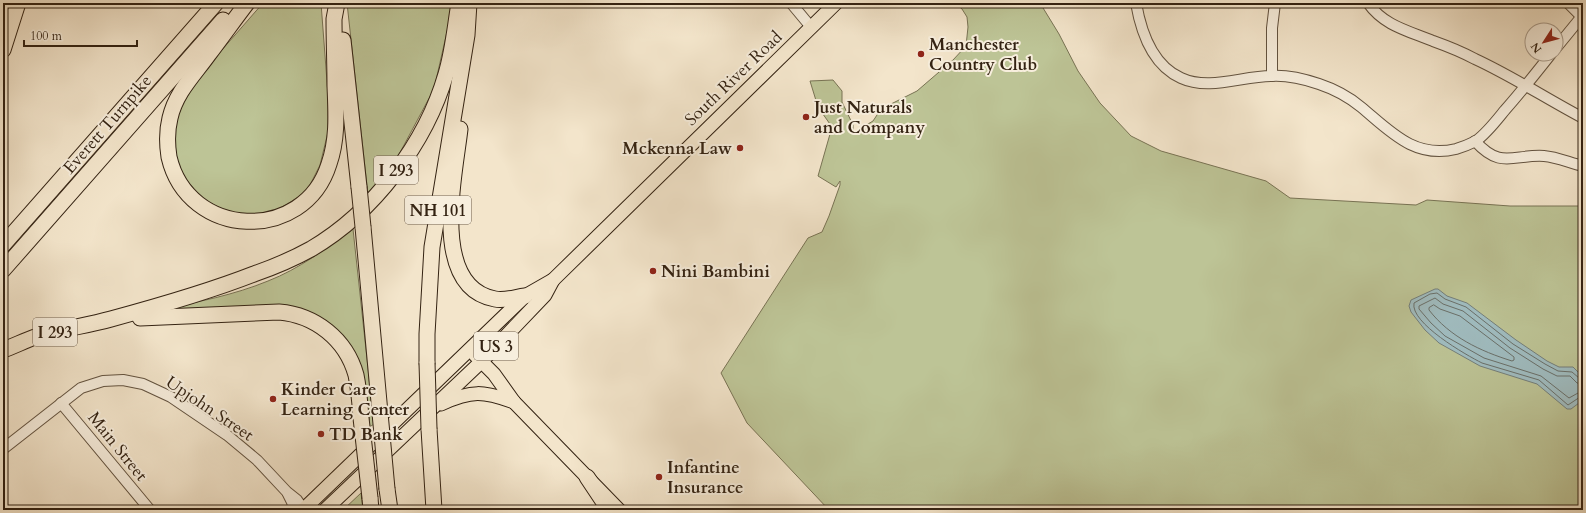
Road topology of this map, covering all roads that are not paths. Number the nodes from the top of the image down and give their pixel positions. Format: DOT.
graph roads {
  1 [pos="18,3"];
  2 [pos="216,3"];
  3 [pos="239,3"];
  4 [pos="247,3"];
  5 [pos="338,3"];
  6 [pos="459,3"];
  7 [pos="468,3"];
  8 [pos="473,3"];
  9 [pos="791,3"];
  10 [pos="836,3"];
  11 [pos="1136,3"];
  12 [pos="1274,3"];
  13 [pos="1368,3"];
  14 [pos="1568,3"];
  15 [pos="1582,16"];
  16 [pos="811,27"];
  17 [pos="467,34"];
  18 [pos="1564,38"];
  19 [pos="3,50"];
  20 [pos="462,58"];
  21 [pos="1544,62"];
  22 [pos="1272,76"];
  23 [pos="1525,86"];
  24 [pos="1583,118"];
  25 [pos="1475,141"];
  26 [pos="1583,166"];
  27 [pos="3,245"];
  28 [pos="3,270"];
  29 [pos="553,280"];
  30 [pos="525,296"];
  31 [pos="109,320"];
  32 [pos="3,350"];
  33 [pos="466,353"];
  34 [pos="478,364"];
  35 [pos="62,402"];
  36 [pos="514,402"];
  37 [pos="434,407"];
  38 [pos="3,449"];
  39 [pos="432,469"];
  40 [pos="587,477"];
  41 [pos="370,504"];
  42 [pos="149,510"];
  43 [pos="301,510"];
  44 [pos="325,510"];
  45 [pos="390,510"];
  46 [pos="434,510"];
  47 [pos="438,510"];
  48 [pos="607,510"];
  49 [pos="619,510"];
  1 -- 19 [label="highway"];
  2 -- 27 [label="highway, Everett Turnpike"];
  3 -- 28 [label="highway, Everett Turnpike"];
  4 -- 5 [label="highway"];
  5 -- 45 [label="highway, bridge"];
  6 -- 31 [label="highway, I 293"];
  7 -- 17 [label="highway, NH 101"];
  8 -- 17 [label="highway"];
  9 -- 16 [label="street"];
  10 -- 16 [label="main road, South River Road / US 3"];
  11 -- 22 [label="street"];
  12 -- 22 [label="street"];
  13 -- 23 [label="street"];
  14 -- 15 [label="street"];
  15 -- 18 [label="street"];
  16 -- 29 [label="main road, South River Road / US 3"];
  17 -- 20 [label="highway, NH 101"];
  20 -- 30 [label="highway"];
  20 -- 39 [label="highway, NH 101, bridge"];
  21 -- 23 [label="street"];
  22 -- 25 [label="street"];
  23 -- 24 [label="street"];
  23 -- 25 [label="street"];
  25 -- 26 [label="street"];
  29 -- 30 [label="main road, South River Road / US 3"];
  29 -- 34 [label="main road, South River Road / US 3"];
  30 -- 33 [label="main road, South River Road / US 3"];
  31 -- 32 [label="highway, I 293"];
  31 -- 41 [label="highway, bridge"];
  33 -- 34 [label="main road"];
  33 -- 43 [label="main road, South River Road / US 3"];
  34 -- 36 [label="main road"];
  34 -- 37 [label="main road, South River Road / US 3"];
  35 -- 38 [label="street, Upjohn Street"];
  35 -- 42 [label="street, Main Street"];
  35 -- 43 [label="street, Upjohn Street"];
  36 -- 37 [label="main road"];
  36 -- 40 [label="main road"];
  37 -- 44 [label="main road, South River Road / US 3"];
  39 -- 46 [label="highway, NH 101"];
  39 -- 47 [label="highway"];
  40 -- 48 [label="highway"];
  40 -- 49 [label="main road"];
}
